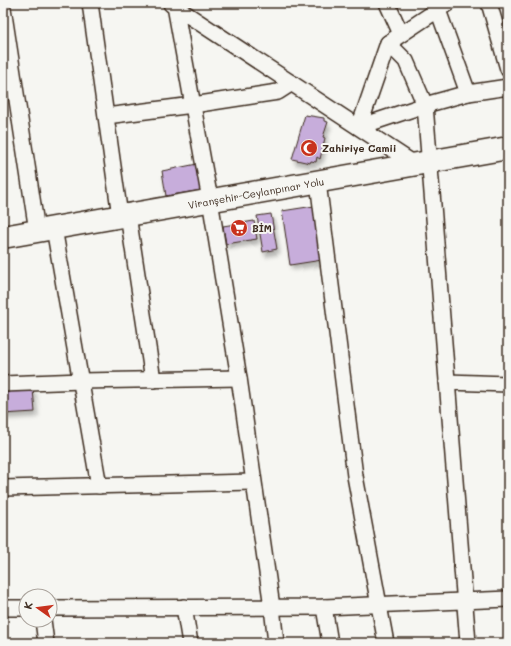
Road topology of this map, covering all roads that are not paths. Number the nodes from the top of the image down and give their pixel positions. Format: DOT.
graph roads {
  1 [pos="90,3"];
  2 [pos="387,3"];
  3 [pos="489,3"];
  4 [pos="171,5"];
  5 [pos="445,5"];
  6 [pos="3,8"];
  7 [pos="401,34"];
  8 [pos="388,43"];
  9 [pos="508,68"];
  10 [pos="292,83"];
  11 [pos="508,87"];
  12 [pos="468,93"];
  13 [pos="425,105"];
  14 [pos="193,106"];
  15 [pos="106,116"];
  16 [pos="359,128"];
  17 [pos="508,148"];
  18 [pos="422,163"];
  19 [pos="318,182"];
  20 [pos="210,200"];
  21 [pos="124,215"];
  22 [pos="46,229"];
  23 [pos="3,237"];
  24 [pos="239,378"];
  25 [pos="153,380"];
  26 [pos="82,381"];
  27 [pos="447,382"];
  28 [pos="3,384"];
  29 [pos="508,384"];
  30 [pos="253,482"];
  31 [pos="99,486"];
  32 [pos="3,488"];
  33 [pos="508,599"];
  34 [pos="464,601"];
  35 [pos="380,605"];
  36 [pos="184,607"];
  37 [pos="272,607"];
  38 [pos="324,607"];
  39 [pos="3,608"];
  40 [pos="18,608"];
  41 [pos="58,608"];
  42 [pos="44,628"];
  43 [pos="46,643"];
  44 [pos="190,643"];
  45 [pos="276,643"];
  46 [pos="330,643"];
  47 [pos="386,643"];
  48 [pos="468,643"];
  1 -- 15 [label="street"];
  2 -- 7 [label="street"];
  3 -- 9 [label="street"];
  4 -- 10 [label="street"];
  4 -- 14 [label="street"];
  5 -- 7 [label="street"];
  5 -- 12 [label="street"];
  6 -- 22 [label="street"];
  7 -- 8 [label="street"];
  8 -- 13 [label="street"];
  8 -- 16 [label="street"];
  10 -- 14 [label="street"];
  10 -- 16 [label="street"];
  11 -- 12 [label="street"];
  12 -- 13 [label="street"];
  13 -- 16 [label="street"];
  13 -- 18 [label="street"];
  14 -- 15 [label="street"];
  14 -- 20 [label="street"];
  15 -- 21 [label="street"];
  16 -- 18 [label="street"];
  17 -- 18 [label="main road, Viranşehir-Ceylanpınar Yolu"];
  18 -- 19 [label="main road, Viranşehir-Ceylanpınar Yolu"];
  18 -- 27 [label="street"];
  19 -- 20 [label="main road, Viranşehir-Ceylanpınar Yolu"];
  19 -- 35 [label="street"];
  20 -- 21 [label="main road, Viranşehir-Ceylanpınar Yolu"];
  20 -- 24 [label="street"];
  21 -- 22 [label="main road, Viranşehir-Ceylanpınar Yolu"];
  21 -- 25 [label="street"];
  22 -- 23 [label="main road, Viranşehir-Ceylanpınar Yolu"];
  22 -- 26 [label="street"];
  24 -- 25 [label="street"];
  24 -- 30 [label="street"];
  25 -- 26 [label="street"];
  26 -- 28 [label="street"];
  26 -- 31 [label="street"];
  27 -- 29 [label="street"];
  27 -- 34 [label="street"];
  30 -- 31 [label="street"];
  30 -- 37 [label="street"];
  31 -- 32 [label="street"];
  33 -- 34 [label="street"];
  34 -- 35 [label="street"];
  34 -- 48 [label="street"];
  35 -- 38 [label="street"];
  35 -- 47 [label="street"];
  36 -- 37 [label="street"];
  36 -- 41 [label="street"];
  36 -- 44 [label="street"];
  37 -- 38 [label="street"];
  37 -- 45 [label="street"];
  38 -- 46 [label="street"];
  39 -- 40 [label="street"];
  42 -- 43 [label="street"];
}
